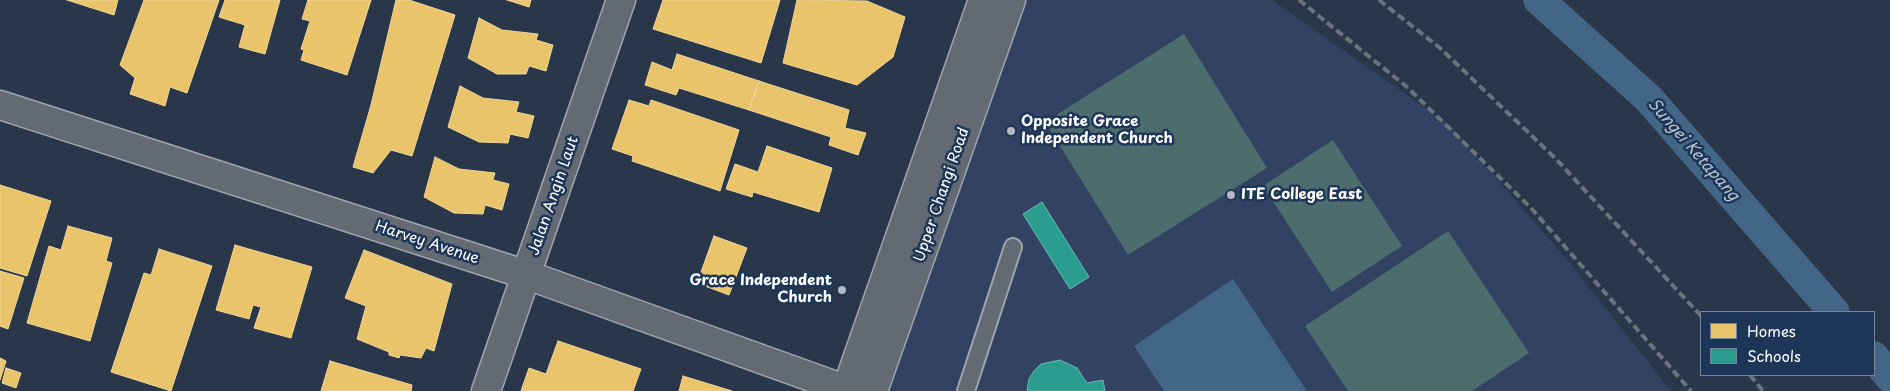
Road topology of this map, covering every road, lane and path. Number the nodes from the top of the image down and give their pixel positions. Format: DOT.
graph roads {
  1 [pos="621,0"];
  2 [pos="984,0"];
  3 [pos="1011,0"];
  4 [pos="0,105"];
  5 [pos="1013,247"];
  6 [pos="527,275"];
  7 [pos="486,391"];
  8 [pos="847,391"];
  9 [pos="873,391"];
  10 [pos="966,391"];
  1 -- 6 [label="street, Jalan Angin Laut"];
  2 -- 8 [label="street, Upper Changi Road"];
  3 -- 9 [label="street, Upper Changi Road"];
  4 -- 6 [label="street, Harvey Avenue"];
  5 -- 10 [label="lane"];
  6 -- 7 [label="street, Jalan Angin Laut"];
  6 -- 8 [label="street, Harvey Avenue"];
}
